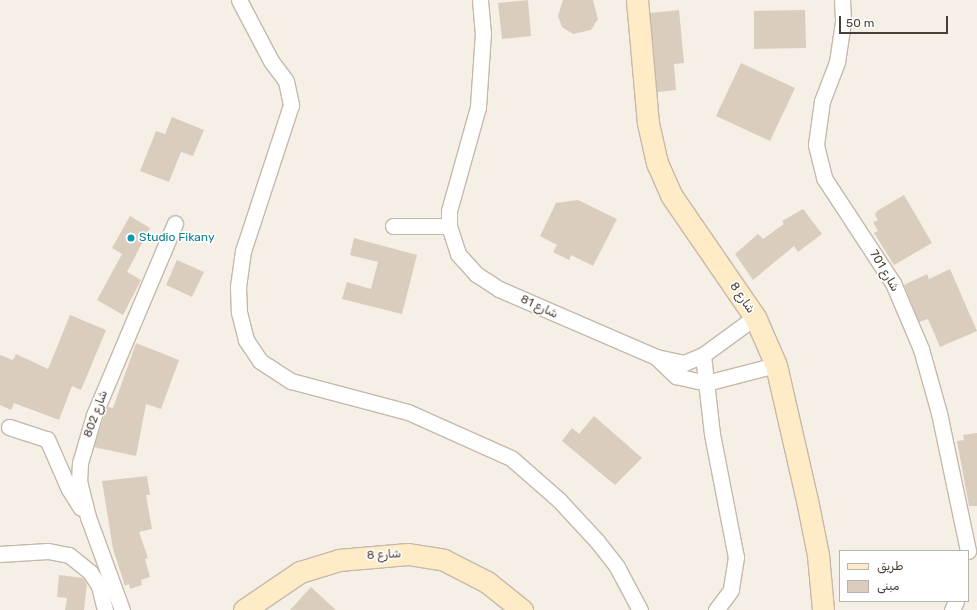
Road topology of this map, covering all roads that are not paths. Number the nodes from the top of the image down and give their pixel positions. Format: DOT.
graph roads {
  1 [pos="239,0"];
  2 [pos="480,0"];
  3 [pos="637,0"];
  4 [pos="842,0"];
  5 [pos="175,223"];
  6 [pos="393,226"];
  7 [pos="449,226"];
  8 [pos="755,317"];
  9 [pos="703,355"];
  10 [pos="656,357"];
  11 [pos="776,365"];
  12 [pos="706,383"];
  13 [pos="9,427"];
  14 [pos="88,518"];
  15 [pos="968,550"];
  16 [pos="0,554"];
  17 [pos="252,608"];
  18 [pos="105,610"];
  19 [pos="122,610"];
  20 [pos="522,610"];
  21 [pos="640,610"];
  22 [pos="716,610"];
  23 [pos="823,610"];
  1 -- 21 [label="street"];
  2 -- 7 [label="street, شارع 81"];
  3 -- 8 [label="street, شارع 8"];
  4 -- 15 [label="street, شارع 701"];
  5 -- 14 [label="street, شارع 802"];
  6 -- 7 [label="street"];
  7 -- 10 [label="street, شارع 81"];
  8 -- 9 [label="street, شارع 81"];
  8 -- 11 [label="street, شارع 8"];
  9 -- 10 [label="street, شارع 81"];
  9 -- 12 [label="street"];
  10 -- 12 [label="street, شارع 81"];
  11 -- 12 [label="street, شارع 81"];
  11 -- 23 [label="street, شارع 8"];
  12 -- 22 [label="street"];
  13 -- 14 [label="street"];
  14 -- 19 [label="street, شارع 802"];
  16 -- 18 [label="street"];
  17 -- 20 [label="street, شارع 8"];
}
